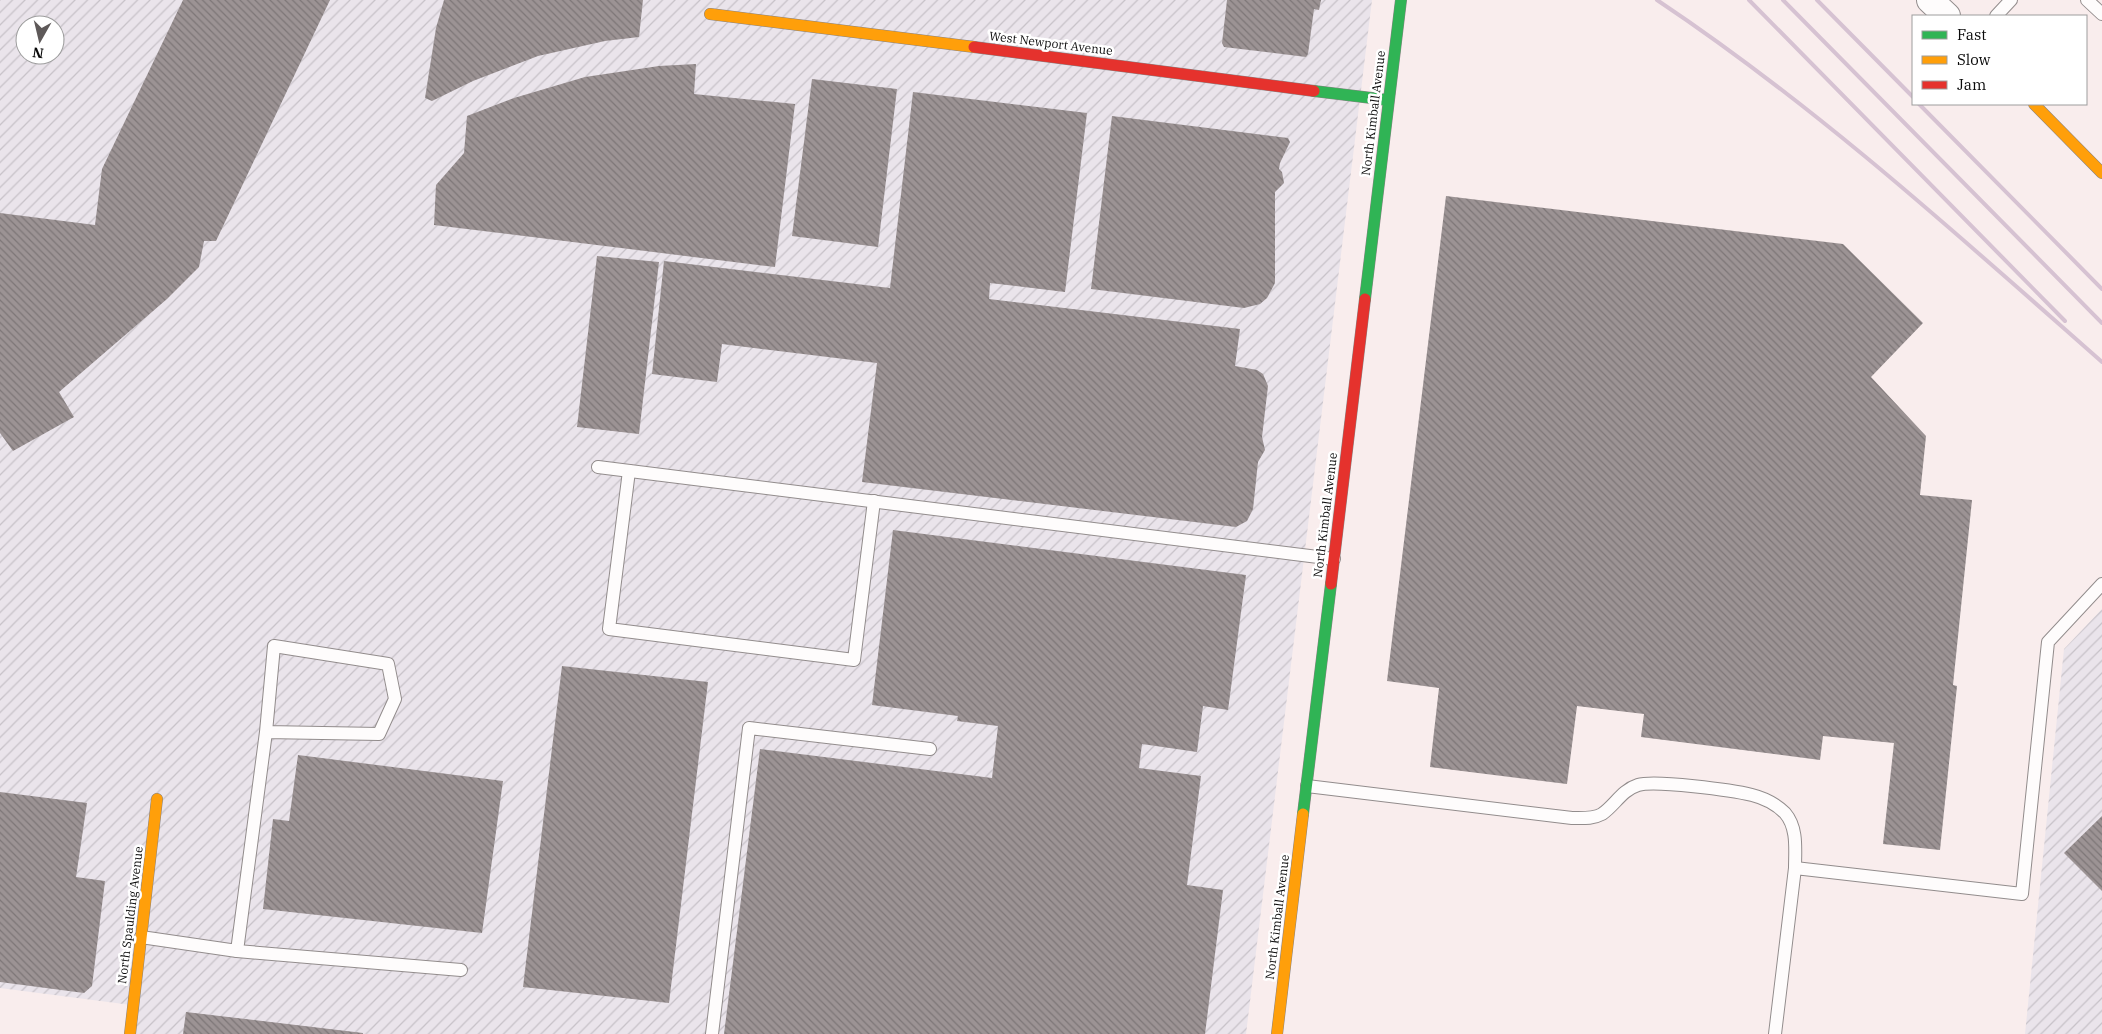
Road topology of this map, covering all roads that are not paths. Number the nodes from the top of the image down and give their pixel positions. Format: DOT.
graph roads {
  1 [pos="1401,0"];
  2 [pos="1930,0"];
  3 [pos="2011,0"];
  4 [pos="2087,0"];
  5 [pos="710,14"];
  6 [pos="2102,14"];
  7 [pos="1946,15"];
  8 [pos="1997,15"];
  9 [pos="1388,100"];
  10 [pos="2035,105"];
  11 [pos="2102,173"];
  12 [pos="598,467"];
  13 [pos="629,471"];
  14 [pos="874,501"];
  15 [pos="1334,559"];
  16 [pos="2102,584"];
  17 [pos="266,732"];
  18 [pos="930,748"];
  19 [pos="1307,786"];
  20 [pos="157,799"];
  21 [pos="1795,868"];
  22 [pos="141,937"];
  23 [pos="237,951"];
  24 [pos="461,970"];
  25 [pos="130,1034"];
  26 [pos="712,1034"];
  27 [pos="1277,1034"];
  28 [pos="1775,1034"];
  1 -- 9 [label="street, North Kimball Avenue"];
  2 -- 7 [label="street"];
  3 -- 8 [label="lane"];
  4 -- 6 [label="lane"];
  5 -- 9 [label="street, West Newport Avenue"];
  9 -- 15 [label="street, North Kimball Avenue"];
  10 -- 11 [label="street"];
  12 -- 13 [label="lane"];
  13 -- 14 [label="lane"];
  13 -- 14 [label="lane"];
  14 -- 15 [label="lane"];
  15 -- 19 [label="street, North Kimball Avenue"];
  16 -- 21 [label="lane"];
  17 -- 17 [label="lane"];
  17 -- 23 [label="lane"];
  18 -- 26 [label="lane"];
  19 -- 21 [label="lane"];
  19 -- 27 [label="street, North Kimball Avenue"];
  20 -- 22 [label="street, North Spaulding Avenue"];
  21 -- 28 [label="lane"];
  22 -- 23 [label="lane"];
  22 -- 25 [label="street, North Spaulding Avenue"];
  23 -- 24 [label="lane"];
}
